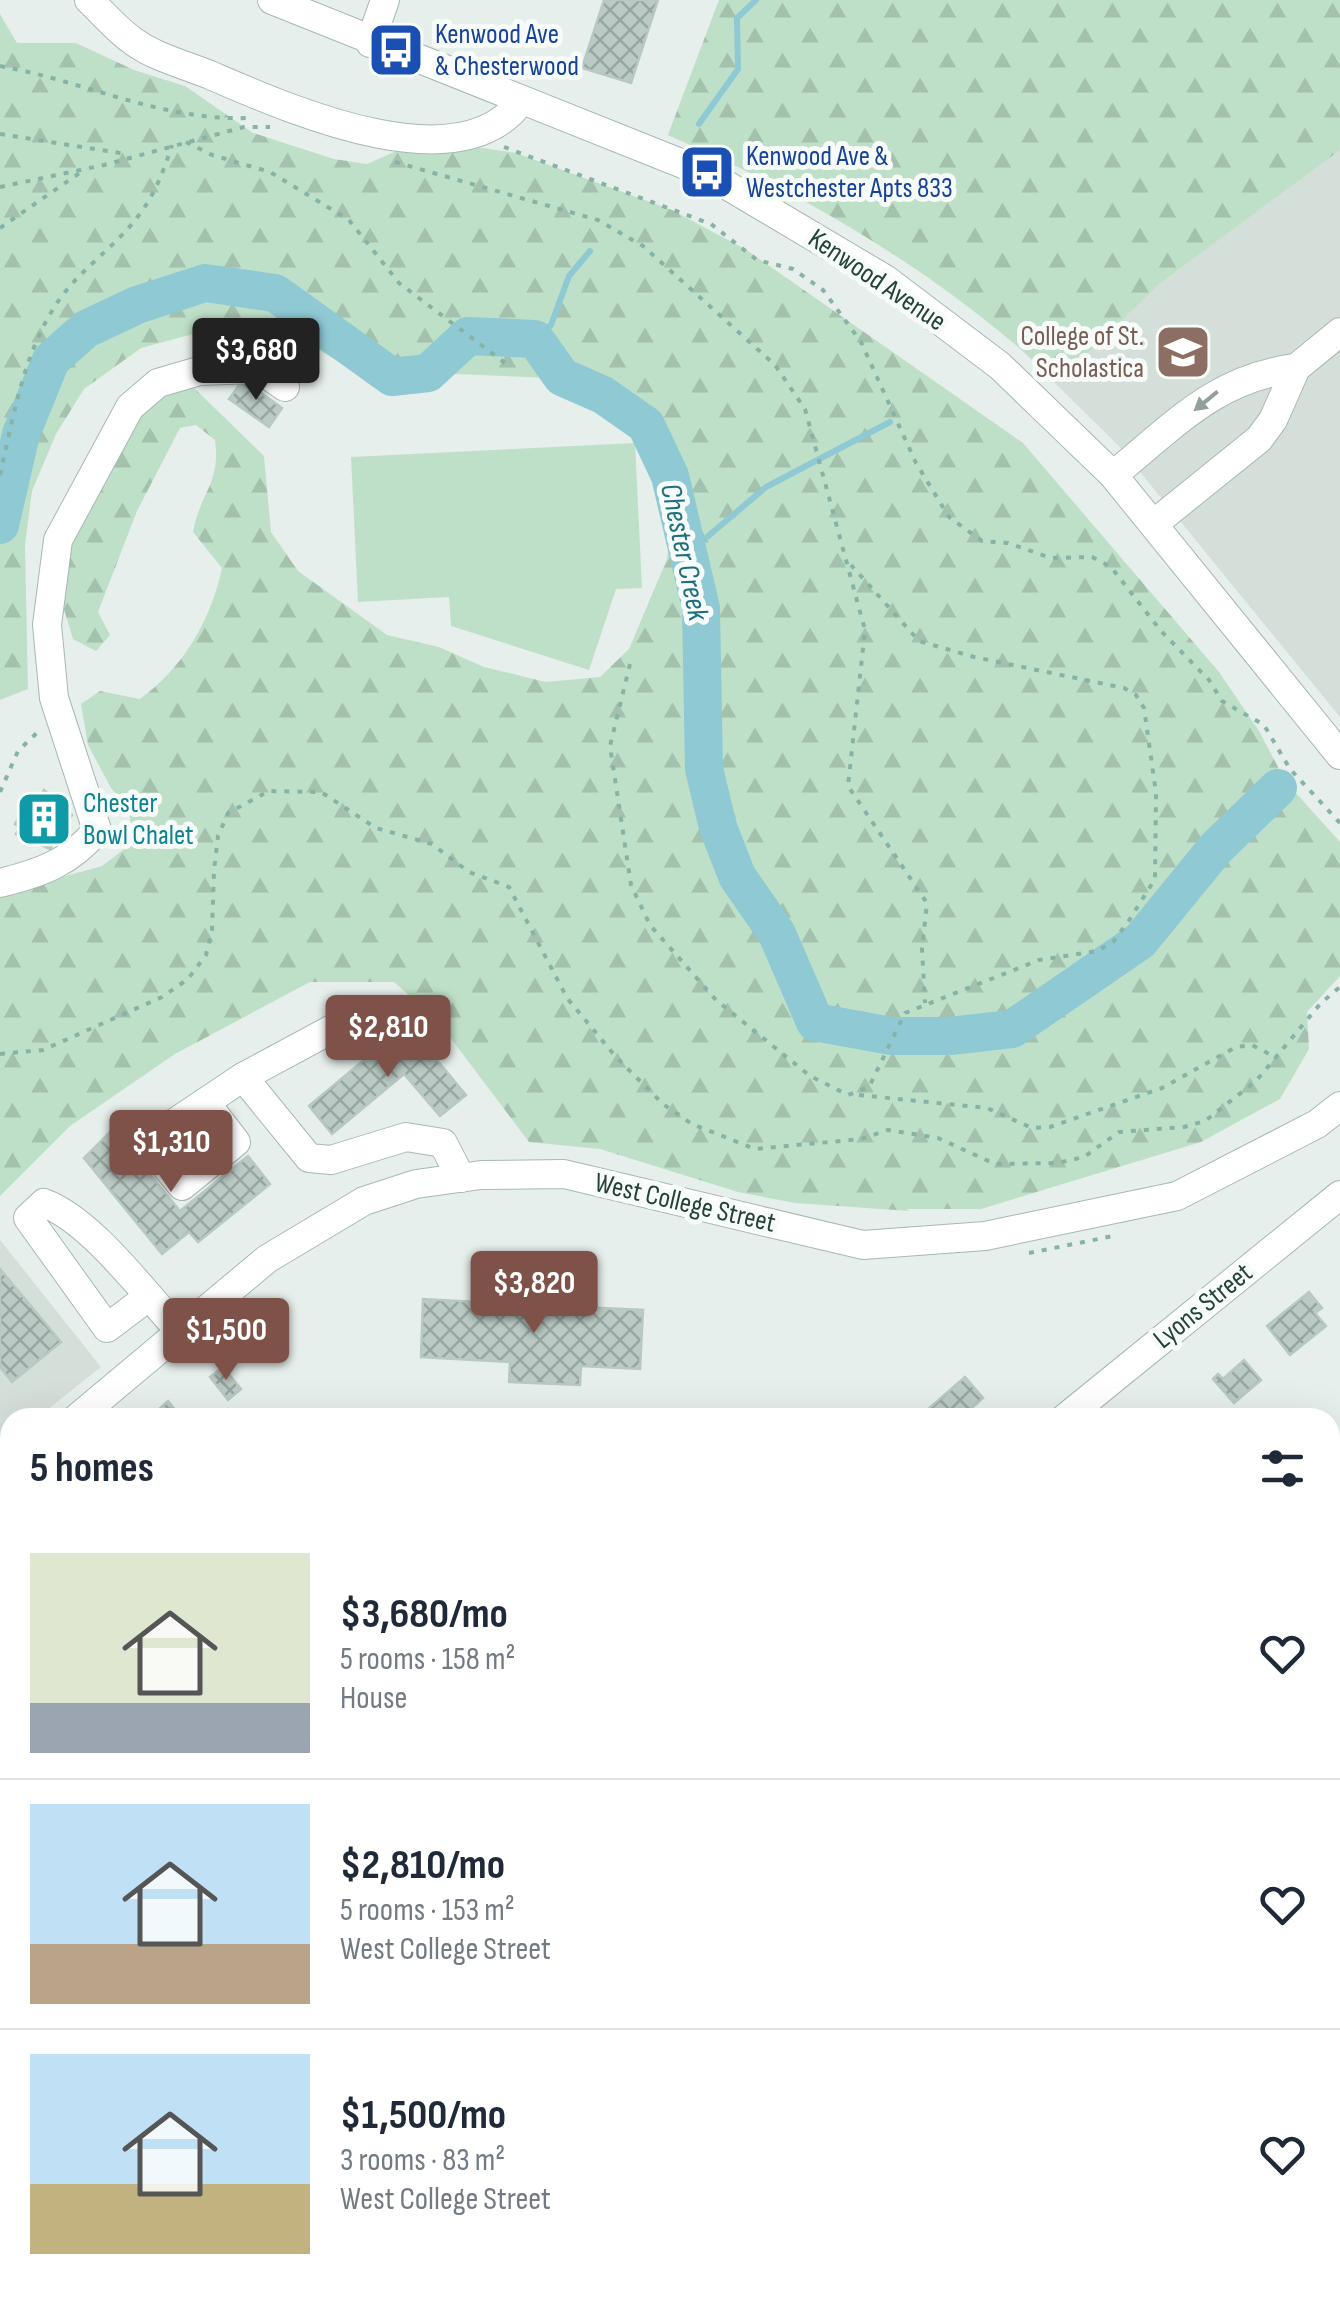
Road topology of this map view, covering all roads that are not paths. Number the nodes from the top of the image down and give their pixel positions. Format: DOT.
graph roads {
  1 [pos="88,0"];
  2 [pos="272,0"];
  3 [pos="385,0"];
  4 [pos="370,42"];
  5 [pos="521,101"];
  6 [pos="1340,332"];
  7 [pos="1296,368"];
  8 [pos="285,388"];
  9 [pos="1113,475"];
  10 [pos="1156,522"];
  11 [pos="1340,755"];
  12 [pos="0,884"];
  13 [pos="360,1014"];
  14 [pos="242,1077"];
  15 [pos="205,1102"];
  16 [pos="1340,1106"];
  17 [pos="461,1178"];
  18 [pos="1340,1195"];
  19 [pos="148,1297"];
  20 [pos="180,1331"];
  21 [pos="91,1408"];
  22 [pos="1077,1408"];
  1 -- 5 [label="street"];
  2 -- 4 [label="street, Kenwood Avenue"];
  3 -- 4 [label="street"];
  4 -- 5 [label="street, Kenwood Avenue"];
  5 -- 9 [label="street, Kenwood Avenue"];
  6 -- 7 [label="street"];
  7 -- 9 [label="street, one-way"];
  7 -- 10 [label="street"];
  8 -- 12 [label="street"];
  9 -- 10 [label="street, Kenwood Avenue"];
  10 -- 11 [label="street, Kenwood Avenue"];
  13 -- 14 [label="street"];
  14 -- 15 [label="street"];
  14 -- 17 [label="street"];
  16 -- 17 [label="street, West College Street"];
  17 -- 20 [label="street, West College Street"];
  18 -- 22 [label="street, Lyons Street"];
  19 -- 19 [label="street"];
  19 -- 20 [label="street"];
  20 -- 21 [label="street, West College Street"];
}
